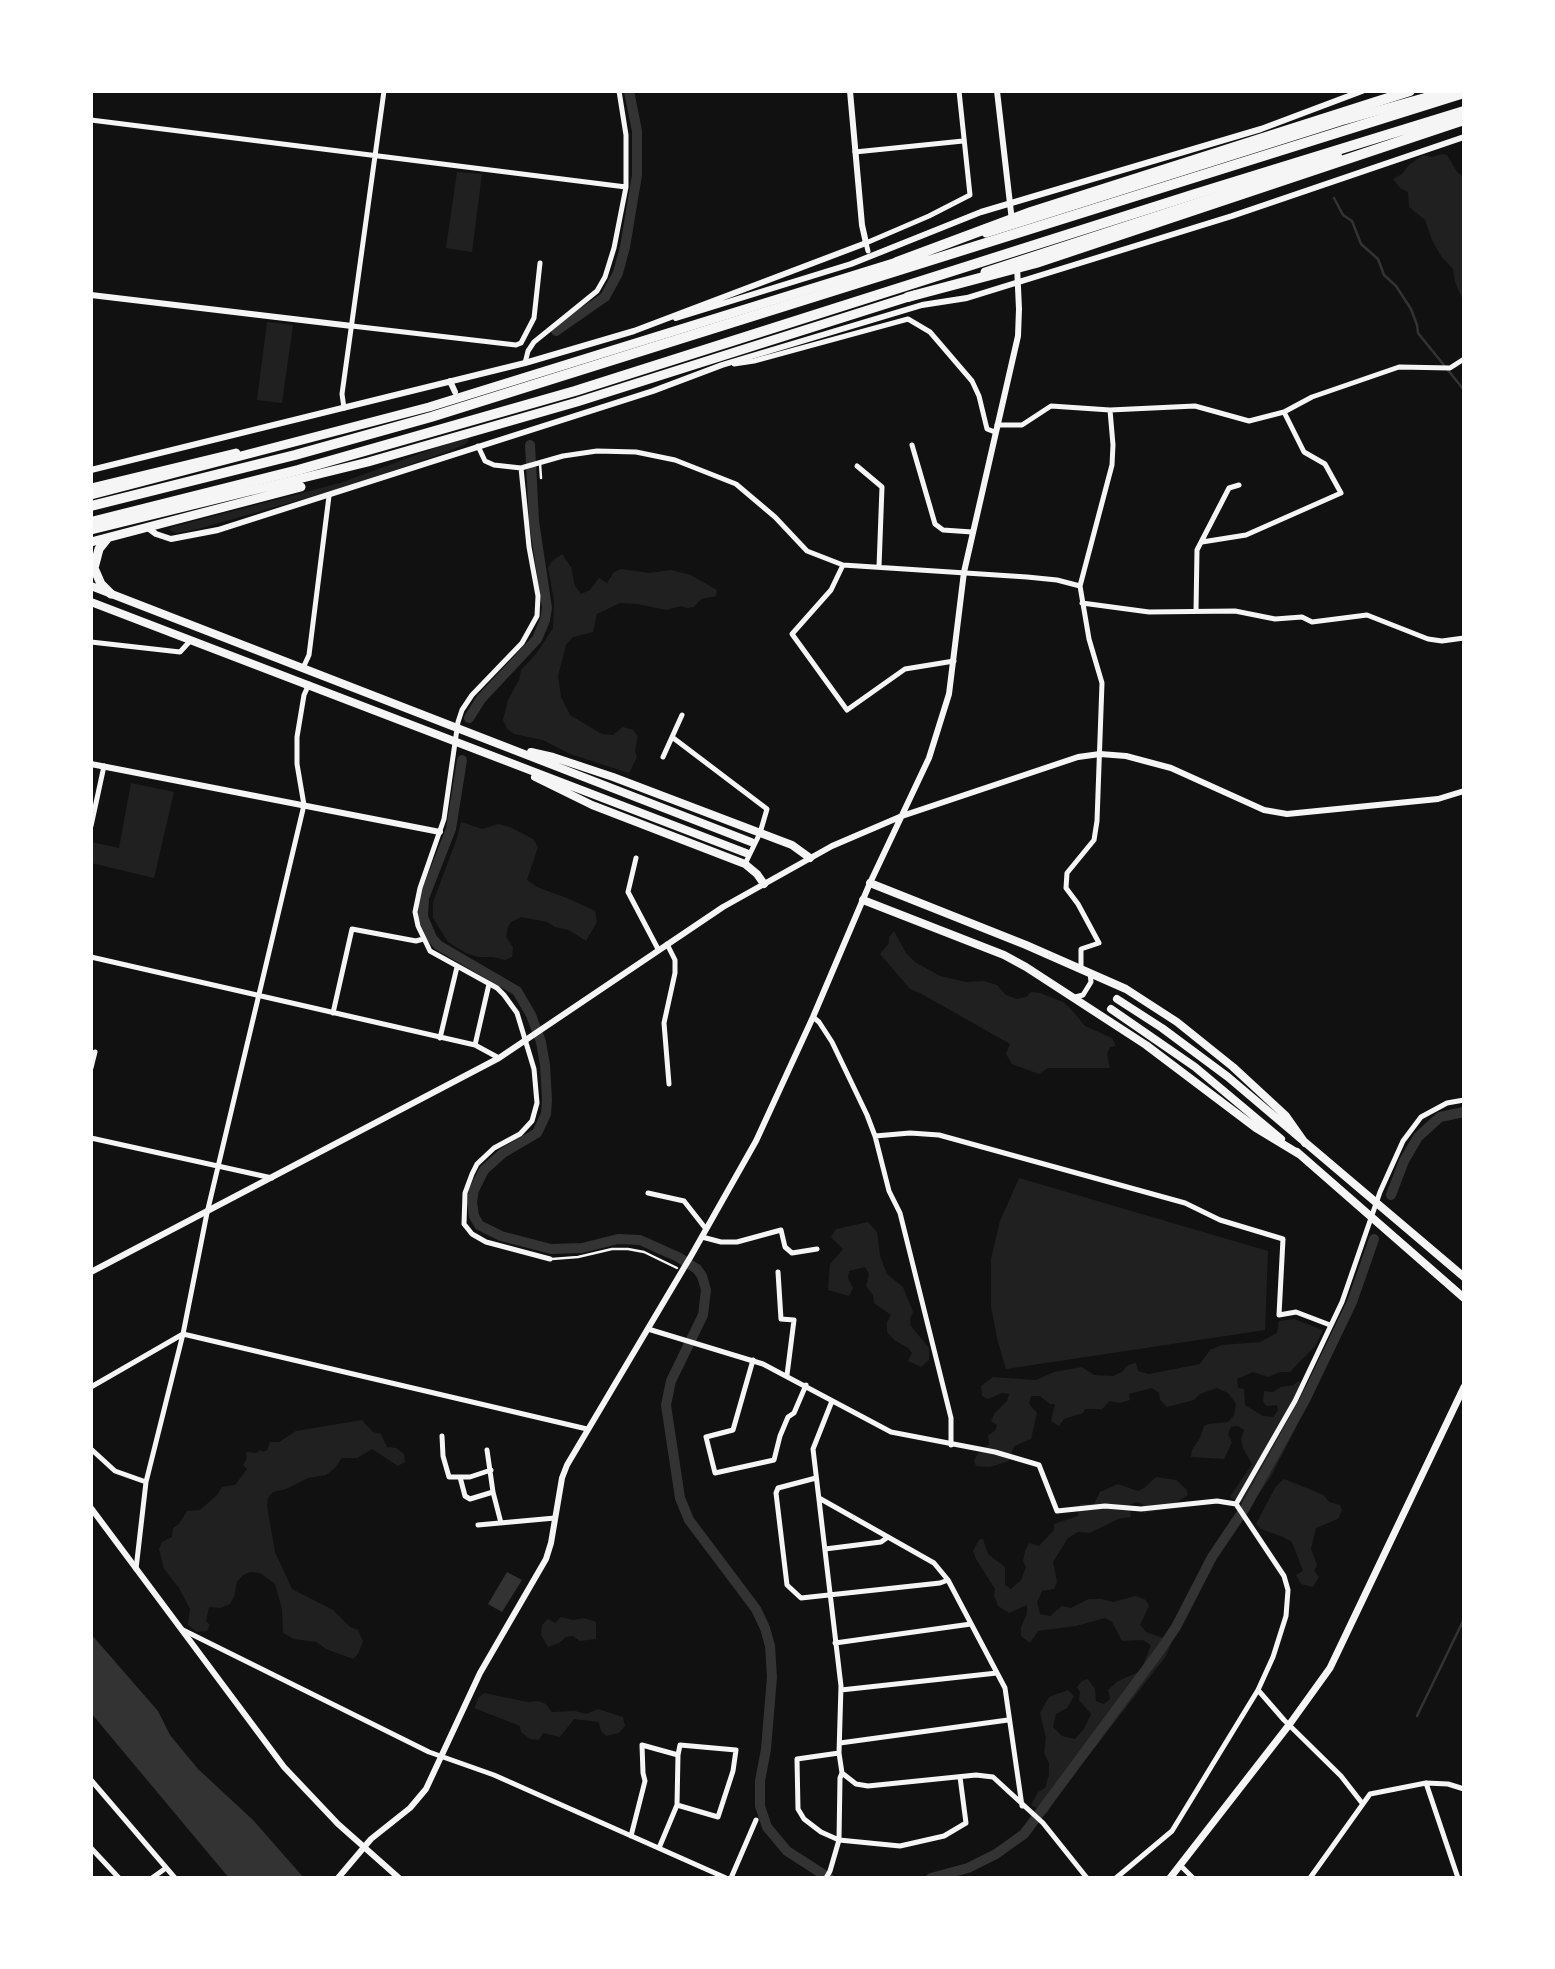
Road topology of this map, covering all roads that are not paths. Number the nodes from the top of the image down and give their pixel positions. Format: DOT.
graph roads {
  1 [pos="383,91"];
  2 [pos="619,91"];
  3 [pos="850,91"];
  4 [pos="959,91"];
  5 [pos="997,91"];
  6 [pos="1362,91"];
  7 [pos="1410,91"];
  8 [pos="1448,91"];
  9 [pos="1464,93"];
  10 [pos="1464,111"];
  11 [pos="91,120"];
  12 [pos="1464,121"];
  13 [pos="1464,137"];
  14 [pos="962,141"];
  15 [pos="855,152"];
  16 [pos="376,156"];
  17 [pos="626,187"];
  18 [pos="1010,206"];
  19 [pos="867,247"];
  20 [pos="897,262"];
  21 [pos="540,263"];
  22 [pos="1018,279"];
  23 [pos="91,295"];
  24 [pos="908,297"];
  25 [pos="352,326"];
  26 [pos="634,331"];
  27 [pos="1464,359"];
  28 [pos="525,363"];
  29 [pos="722,365"];
  30 [pos="450,382"];
  31 [pos="455,392"];
  32 [pos="344,408"];
  33 [pos="1110,410"];
  34 [pos="1284,412"];
  35 [pos="358,426"];
  36 [pos="996,429"];
  37 [pos="474,434"];
  38 [pos="912,445"];
  39 [pos="478,446"];
  40 [pos="369,463"];
  41 [pos="540,463"];
  42 [pos="858,466"];
  43 [pos="521,468"];
  44 [pos="91,470"];
  45 [pos="541,478"];
  46 [pos="1239,485"];
  47 [pos="91,488"];
  48 [pos="91,495"];
  49 [pos="329,496"];
  50 [pos="91,506"];
  51 [pos="91,522"];
  52 [pos="148,528"];
  53 [pos="91,530"];
  54 [pos="972,532"];
  55 [pos="107,539"];
  56 [pos="91,542"];
  57 [pos="1202,542"];
  58 [pos="843,565"];
  59 [pos="879,567"];
  60 [pos="964,572"];
  61 [pos="91,586"];
  62 [pos="1080,586"];
  63 [pos="111,594"];
  64 [pos="91,602"];
  65 [pos="1082,603"];
  66 [pos="1196,611"];
  67 [pos="1464,638"];
  68 [pos="191,639"];
  69 [pos="91,642"];
  70 [pos="954,661"];
  71 [pos="303,668"];
  72 [pos="309,684"];
  73 [pos="682,715"];
  74 [pos="458,727"];
  75 [pos="672,737"];
  76 [pos="457,743"];
  77 [pos="511,748"];
  78 [pos="1100,754"];
  79 [pos="663,757"];
  80 [pos="91,764"];
  81 [pos="104,766"];
  82 [pos="527,771"];
  83 [pos="1464,791"];
  84 [pos="304,805"];
  85 [pos="902,816"];
  86 [pos="91,826"];
  87 [pos="440,832"];
  88 [pos="760,833"];
  89 [pos="751,842"];
  90 [pos="746,853"];
  91 [pos="636,858"];
  92 [pos="810,858"];
  93 [pos="746,864"];
  94 [pos="870,883"];
  95 [pos="764,884"];
  96 [pos="863,900"];
  97 [pos="423,939"];
  98 [pos="667,943"];
  99 [pos="658,949"];
  100 [pos="91,957"];
  101 [pos="457,967"];
  102 [pos="1081,969"];
  103 [pos="1090,973"];
  104 [pos="488,984"];
  105 [pos="260,996"];
  106 [pos="1075,997"];
  107 [pos="1117,999"];
  108 [pos="1111,1009"];
  109 [pos="333,1013"];
  110 [pos="813,1017"];
  111 [pos="440,1038"];
  112 [pos="529,1038"];
  113 [pos="475,1045"];
  114 [pos="95,1052"];
  115 [pos="499,1058"];
  116 [pos="91,1068"];
  117 [pos="669,1084"];
  118 [pos="1464,1100"];
  119 [pos="875,1136"];
  120 [pos="91,1138"];
  121 [pos="1305,1143"];
  122 [pos="1299,1154"];
  123 [pos="219,1164"];
  124 [pos="274,1178"];
  125 [pos="648,1194"];
  126 [pos="1377,1202"];
  127 [pos="207,1213"];
  128 [pos="1372,1217"];
  129 [pos="706,1229"];
  130 [pos="702,1237"];
  131 [pos="817,1249"];
  132 [pos="550,1259"];
  133 [pos="677,1268"];
  134 [pos="91,1272"];
  135 [pos="778,1272"];
  136 [pos="1464,1277"];
  137 [pos="1464,1298"];
  138 [pos="1330,1325"];
  139 [pos="648,1329"];
  140 [pos="183,1334"];
  141 [pos="753,1360"];
  142 [pos="787,1375"];
  143 [pos="806,1385"];
  144 [pos="91,1387"];
  145 [pos="1464,1387"];
  146 [pos="832,1401"];
  147 [pos="587,1429"];
  148 [pos="442,1436"];
  149 [pos="951,1445"];
  150 [pos="91,1449"];
  151 [pos="487,1450"];
  152 [pos="491,1470"];
  153 [pos="460,1477"];
  154 [pos="816,1478"];
  155 [pos="146,1482"];
  156 [pos="493,1492"];
  157 [pos="819,1498"];
  158 [pos="1238,1506"];
  159 [pos="91,1508"];
  160 [pos="1229,1508"];
  161 [pos="555,1518"];
  162 [pos="501,1523"];
  163 [pos="478,1525"];
  164 [pos="888,1537"];
  165 [pos="825,1549"];
  166 [pos="136,1569"];
  167 [pos="948,1580"];
  168 [pos="830,1594"];
  169 [pos="971,1624"];
  170 [pos="180,1629"];
  171 [pos="835,1643"];
  172 [pos="997,1673"];
  173 [pos="841,1690"];
  174 [pos="1258,1690"];
  175 [pos="1008,1720"];
  176 [pos="1289,1725"];
  177 [pos="840,1743"];
  178 [pos="839,1753"];
  179 [pos="678,1755"];
  180 [pos="441,1757"];
  181 [pos="842,1773"];
  182 [pos="960,1777"];
  183 [pos="91,1780"];
  184 [pos="1426,1783"];
  185 [pos="1464,1789"];
  186 [pos="1362,1802"];
  187 [pos="677,1805"];
  188 [pos="1022,1806"];
  189 [pos="756,1820"];
  190 [pos="631,1836"];
  191 [pos="839,1840"];
  192 [pos="364,1847"];
  193 [pos="91,1848"];
  194 [pos="659,1848"];
  195 [pos="1180,1865"];
  196 [pos="166,1868"];
  197 [pos="714,1876"];
  198 [pos="119,1878"];
  199 [pos="152,1878"];
  200 [pos="175,1878"];
  201 [pos="338,1878"];
  202 [pos="400,1878"];
  203 [pos="729,1878"];
  204 [pos="826,1878"];
  205 [pos="1087,1878"];
  206 [pos="1116,1878"];
  207 [pos="1170,1878"];
  208 [pos="1193,1878"];
  209 [pos="1310,1878"];
  210 [pos="1458,1878"];
  1 -- 16 [label="street"];
  2 -- 17 [label="street"];
  3 -- 15 [label="street"];
  4 -- 14 [label="street"];
  5 -- 18 [label="street"];
  6 -- 18 [label="street"];
  7 -- 20 [label="highway"];
  8 -- 20 [label="highway"];
  9 -- 50 [label="highway"];
  10 -- 51 [label="highway"];
  11 -- 16 [label="street"];
  12 -- 24 [label="highway"];
  12 -- 24 [label="highway"];
  13 -- 22 [label="street"];
  14 -- 15 [label="street"];
  14 -- 19 [label="street"];
  15 -- 19 [label="street"];
  16 -- 17 [label="street"];
  16 -- 25 [label="street"];
  17 -- 28 [label="street"];
  18 -- 22 [label="street"];
  18 -- 26 [label="street"];
  19 -- 26 [label="street"];
  20 -- 35 [label="highway"];
  21 -- 25 [label="street"];
  22 -- 29 [label="street"];
  22 -- 36 [label="street"];
  23 -- 25 [label="street"];
  24 -- 40 [label="highway"];
  25 -- 32 [label="street"];
  26 -- 28 [label="street"];
  27 -- 34 [label="street"];
  28 -- 30 [label="street"];
  29 -- 36 [label="street"];
  29 -- 39 [label="street"];
  30 -- 31 [label="street"];
  30 -- 32 [label="street"];
  32 -- 44 [label="street"];
  33 -- 34 [label="street"];
  33 -- 36 [label="street"];
  33 -- 62 [label="street"];
  34 -- 57 [label="street"];
  35 -- 47 [label="highway"];
  35 -- 48 [label="highway"];
  36 -- 54 [label="street"];
  37 -- 39 [label="street"];
  38 -- 54 [label="street"];
  39 -- 43 [label="street"];
  39 -- 49 [label="street"];
  40 -- 52 [label="highway"];
  40 -- 53 [label="highway"];
  41 -- 43 [label="street"];
  41 -- 45 [label="lane"];
  41 -- 58 [label="street"];
  42 -- 59 [label="street"];
  43 -- 74 [label="street"];
  46 -- 57 [label="street"];
  49 -- 52 [label="street"];
  49 -- 71 [label="street"];
  52 -- 55 [label="highway"];
  54 -- 60 [label="street"];
  55 -- 56 [label="highway"];
  55 -- 63 [label="highway"];
  57 -- 66 [label="street"];
  58 -- 59 [label="street"];
  58 -- 70 [label="street"];
  59 -- 60 [label="street"];
  60 -- 62 [label="street"];
  60 -- 70 [label="street"];
  61 -- 63 [label="main road"];
  62 -- 65 [label="street"];
  63 -- 71 [label="main road"];
  64 -- 68 [label="main road"];
  65 -- 66 [label="street"];
  65 -- 78 [label="street"];
  66 -- 67 [label="street"];
  68 -- 69 [label="street"];
  68 -- 72 [label="main road"];
  70 -- 85 [label="street"];
  71 -- 74 [label="main road"];
  72 -- 76 [label="main road"];
  72 -- 84 [label="street"];
  73 -- 75 [label="street"];
  74 -- 76 [label="street"];
  74 -- 77 [label="main road"];
  75 -- 79 [label="street"];
  75 -- 88 [label="street"];
  76 -- 82 [label="main road"];
  76 -- 87 [label="street"];
  77 -- 88 [label="main road"];
  77 -- 89 [label="main road"];
  78 -- 83 [label="street"];
  78 -- 85 [label="street"];
  78 -- 102 [label="street"];
  80 -- 81 [label="street"];
  81 -- 84 [label="street"];
  81 -- 86 [label="street"];
  82 -- 90 [label="main road"];
  82 -- 93 [label="main road"];
  84 -- 87 [label="street"];
  84 -- 105 [label="street"];
  85 -- 92 [label="street"];
  85 -- 94 [label="street"];
  87 -- 97 [label="street"];
  88 -- 92 [label="main road"];
  88 -- 93 [label="street"];
  91 -- 99 [label="street"];
  92 -- 95 [label="street"];
  93 -- 95 [label="main road"];
  94 -- 96 [label="street"];
  94 -- 102 [label="main road"];
  95 -- 98 [label="street"];
  96 -- 106 [label="main road"];
  96 -- 110 [label="street"];
  97 -- 101 [label="street"];
  97 -- 109 [label="street"];
  98 -- 99 [label="street"];
  98 -- 117 [label="street"];
  99 -- 112 [label="street"];
  100 -- 105 [label="street"];
  101 -- 104 [label="street"];
  101 -- 111 [label="street"];
  102 -- 103 [label="main road"];
  103 -- 106 [label="street"];
  103 -- 121 [label="main road"];
  104 -- 112 [label="street"];
  104 -- 113 [label="street"];
  105 -- 109 [label="street"];
  105 -- 123 [label="street"];
  106 -- 122 [label="main road"];
  107 -- 121 [label="main road"];
  108 -- 122 [label="main road"];
  109 -- 111 [label="street"];
  110 -- 119 [label="street"];
  110 -- 129 [label="street"];
  111 -- 113 [label="street"];
  112 -- 115 [label="street"];
  112 -- 132 [label="street"];
  113 -- 115 [label="street"];
  114 -- 116 [label="street"];
  115 -- 124 [label="street"];
  118 -- 126 [label="street"];
  119 -- 138 [label="street"];
  119 -- 149 [label="street"];
  120 -- 123 [label="street"];
  121 -- 126 [label="main road"];
  122 -- 128 [label="main road"];
  123 -- 124 [label="street"];
  123 -- 127 [label="street"];
  124 -- 127 [label="street"];
  125 -- 129 [label="street"];
  126 -- 128 [label="street"];
  126 -- 136 [label="main road"];
  127 -- 134 [label="street"];
  127 -- 140 [label="street"];
  128 -- 137 [label="main road"];
  128 -- 138 [label="street"];
  129 -- 130 [label="street"];
  130 -- 131 [label="street"];
  130 -- 139 [label="street"];
  132 -- 133 [label="lane"];
  135 -- 142 [label="street"];
  138 -- 158 [label="street"];
  139 -- 141 [label="street"];
  139 -- 147 [label="street"];
  140 -- 144 [label="street"];
  140 -- 147 [label="street"];
  140 -- 155 [label="street"];
  141 -- 142 [label="street"];
  141 -- 143 [label="street"];
  142 -- 143 [label="street"];
  143 -- 146 [label="street"];
  145 -- 176 [label="main road"];
  146 -- 149 [label="street"];
  146 -- 154 [label="street"];
  147 -- 161 [label="street"];
  148 -- 153 [label="street"];
  149 -- 158 [label="street"];
  150 -- 155 [label="street"];
  151 -- 152 [label="street"];
  152 -- 153 [label="street"];
  152 -- 156 [label="street"];
  153 -- 156 [label="street"];
  154 -- 157 [label="street"];
  154 -- 168 [label="street"];
  155 -- 166 [label="street"];
  156 -- 162 [label="street"];
  157 -- 164 [label="street"];
  157 -- 165 [label="street"];
  158 -- 160 [label="lane"];
  158 -- 174 [label="street"];
  159 -- 166 [label="street"];
  161 -- 162 [label="street"];
  161 -- 180 [label="street"];
  162 -- 163 [label="street"];
  164 -- 165 [label="street"];
  164 -- 167 [label="street"];
  165 -- 168 [label="street"];
  166 -- 170 [label="street"];
  167 -- 168 [label="street"];
  167 -- 169 [label="street"];
  168 -- 171 [label="street"];
  169 -- 171 [label="street"];
  169 -- 172 [label="street"];
  170 -- 180 [label="street"];
  170 -- 192 [label="street"];
  171 -- 173 [label="street"];
  172 -- 173 [label="street"];
  172 -- 175 [label="street"];
  173 -- 177 [label="street"];
  174 -- 176 [label="street"];
  174 -- 206 [label="street"];
  175 -- 177 [label="street"];
  175 -- 188 [label="street"];
  176 -- 186 [label="street"];
  176 -- 195 [label="main road"];
  177 -- 178 [label="street"];
  178 -- 181 [label="street"];
  178 -- 191 [label="street"];
  179 -- 187 [label="street"];
  179 -- 187 [label="street"];
  179 -- 190 [label="street"];
  180 -- 190 [label="street"];
  180 -- 192 [label="street"];
  181 -- 182 [label="street"];
  181 -- 191 [label="street"];
  182 -- 188 [label="street"];
  182 -- 191 [label="street"];
  183 -- 196 [label="street"];
  184 -- 185 [label="street"];
  184 -- 186 [label="street"];
  184 -- 210 [label="street"];
  186 -- 209 [label="street"];
  187 -- 194 [label="street"];
  188 -- 205 [label="street"];
  189 -- 203 [label="street"];
  190 -- 194 [label="street"];
  191 -- 204 [label="street"];
  192 -- 201 [label="street"];
  192 -- 202 [label="street"];
  193 -- 198 [label="street"];
  194 -- 197 [label="street"];
  195 -- 207 [label="main road"];
  195 -- 208 [label="street"];
  196 -- 199 [label="street"];
  196 -- 200 [label="street"];
  197 -- 203 [label="street"];
}
